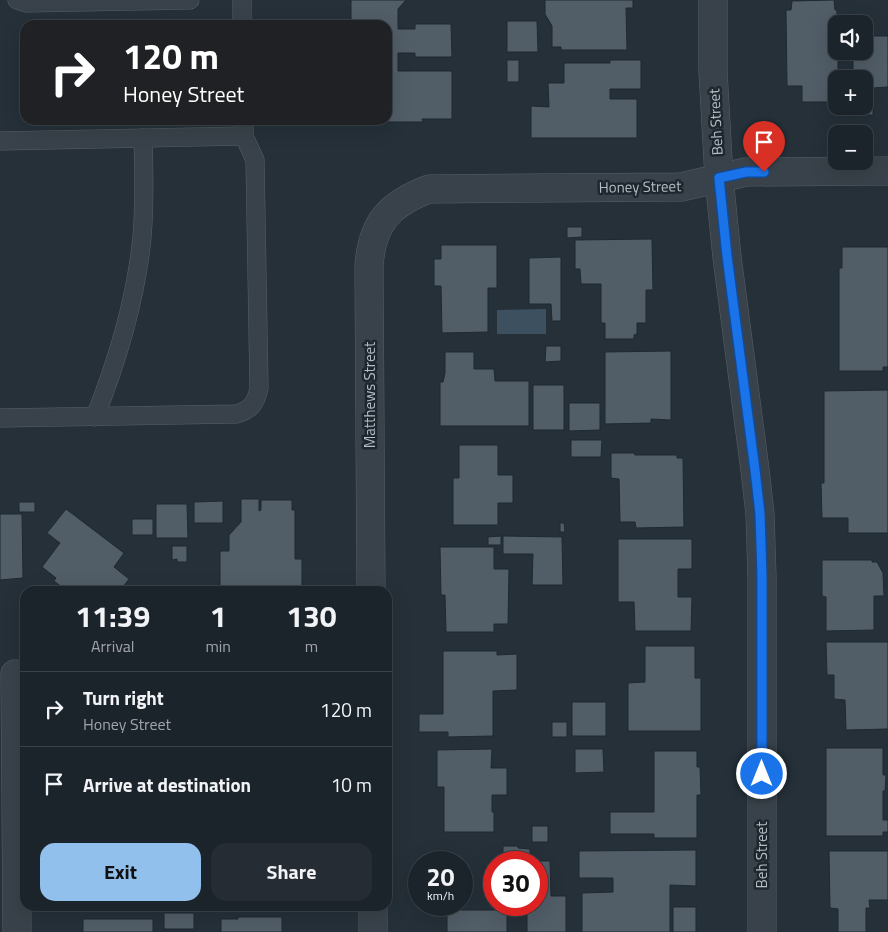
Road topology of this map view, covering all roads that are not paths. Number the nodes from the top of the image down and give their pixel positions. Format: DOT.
graph roads {
  1 [pos="16,0"];
  2 [pos="190,0"];
  3 [pos="242,0"];
  4 [pos="713,0"];
  5 [pos="242,20"];
  6 [pos="244,128"];
  7 [pos="143,138"];
  8 [pos="0,140"];
  9 [pos="888,171"];
  10 [pos="719,178"];
  11 [pos="395,206"];
  12 [pos="96,417"];
  13 [pos="0,418"];
  14 [pos="371,586"];
  15 [pos="15,674"];
  16 [pos="373,911"];
  17 [pos="16,932"];
  18 [pos="373,932"];
  19 [pos="762,932"];
  1 -- 2 [label="lane"];
  3 -- 5 [label="lane"];
  4 -- 10 [label="street, Beh Street"];
  6 -- 7 [label="lane"];
  6 -- 12 [label="lane"];
  7 -- 8 [label="lane"];
  7 -- 12 [label="lane"];
  9 -- 10 [label="street, Honey Street"];
  10 -- 11 [label="street, Honey Street"];
  10 -- 19 [label="street, Beh Street"];
  11 -- 14 [label="street, Matthews Street"];
  12 -- 13 [label="lane"];
  15 -- 17 [label="street"];
  16 -- 18 [label="street"];
}
